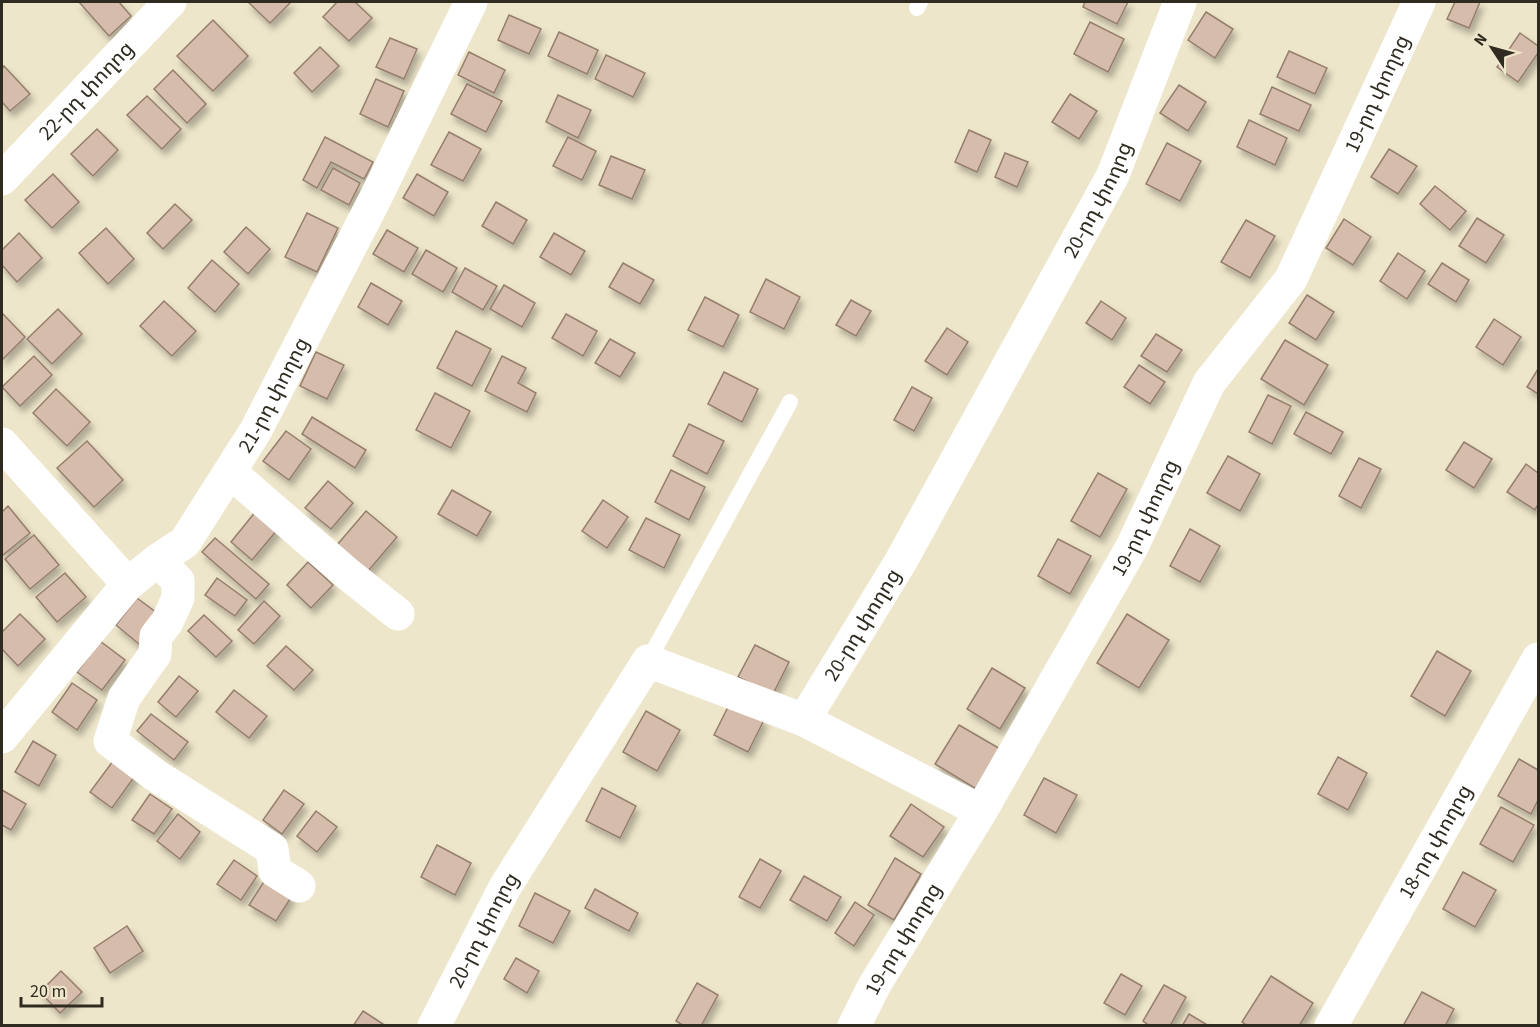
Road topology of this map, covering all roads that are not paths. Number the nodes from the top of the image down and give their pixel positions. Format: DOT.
graph roads {
  1 [pos="170,2"];
  2 [pos="471,2"];
  3 [pos="1180,2"];
  4 [pos="1419,2"];
  5 [pos="2,179"];
  6 [pos="790,402"];
  7 [pos="2,444"];
  8 [pos="230,472"];
  9 [pos="159,560"];
  10 [pos="128,584"];
  11 [pos="398,614"];
  12 [pos="1539,659"];
  13 [pos="648,661"];
  14 [pos="804,720"];
  15 [pos="2,737"];
  16 [pos="981,811"];
  17 [pos="299,886"];
  18 [pos="434,1026"];
  19 [pos="854,1026"];
  20 [pos="1331,1026"];
  1 -- 5 [label="street, 22-րդ փողոց"];
  2 -- 8 [label="street, 21-րդ փողոց"];
  3 -- 14 [label="street, 20-րդ փողոց"];
  4 -- 16 [label="street, 19-րդ փողոց"];
  6 -- 13 [label="lane"];
  7 -- 10 [label="street"];
  8 -- 9 [label="street, 21-րդ փողոց"];
  8 -- 11 [label="street"];
  9 -- 10 [label="street, 21-րդ փողոց"];
  9 -- 17 [label="street"];
  10 -- 15 [label="street, 21-րդ փողոց"];
  12 -- 20 [label="street, 18-րդ փողոց"];
  13 -- 14 [label="street"];
  13 -- 18 [label="street, 20-րդ փողոց"];
  14 -- 16 [label="street"];
  16 -- 19 [label="street, 19-րդ փողոց"];
}
